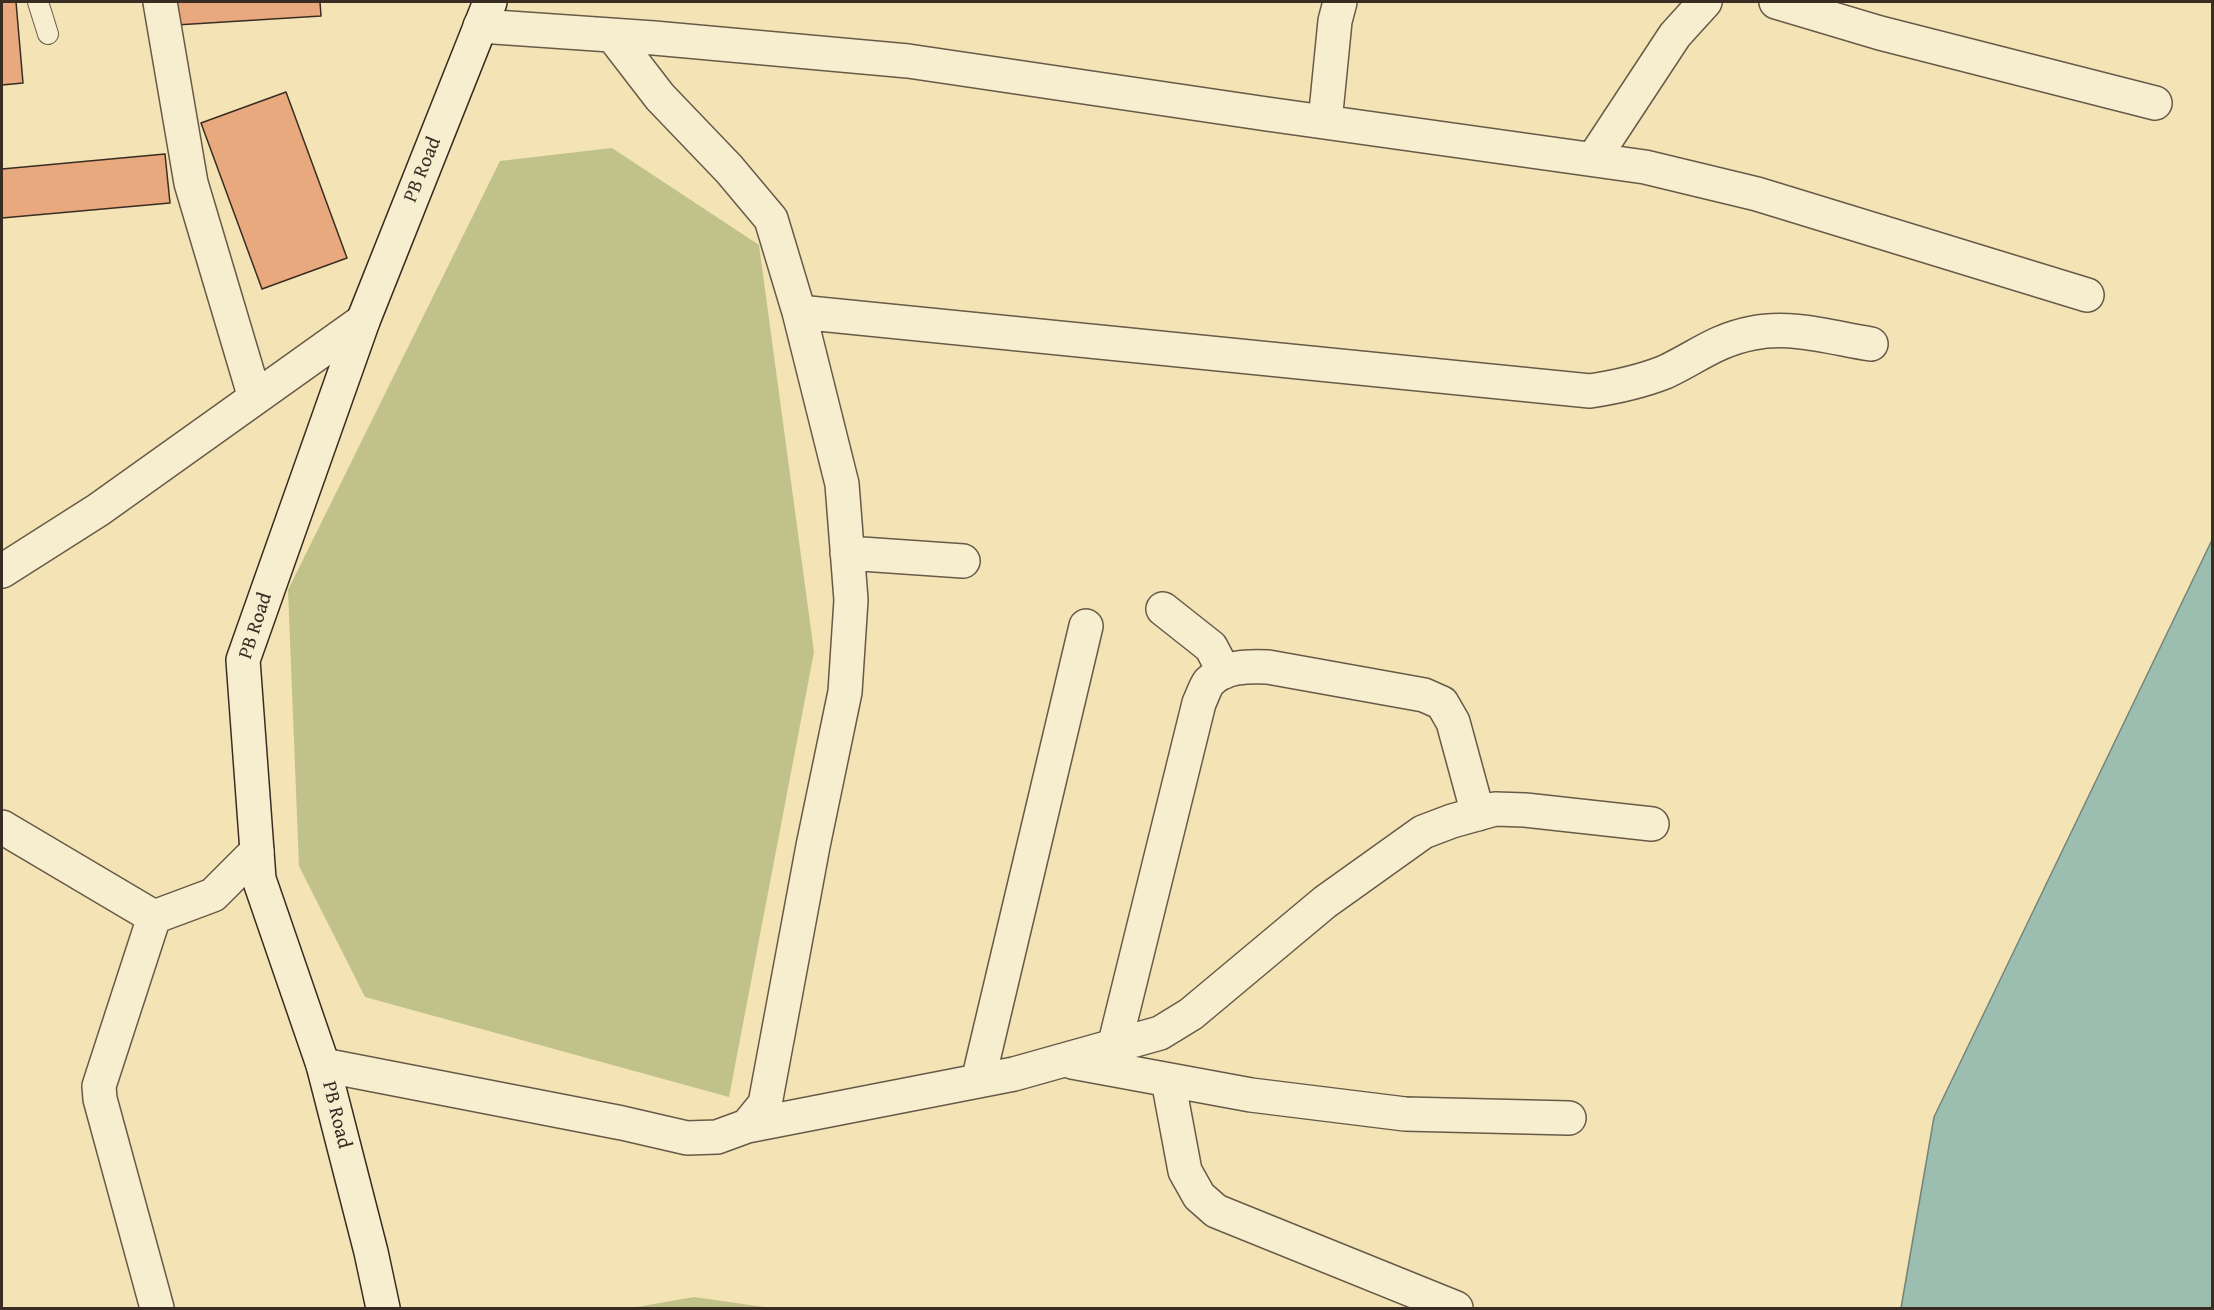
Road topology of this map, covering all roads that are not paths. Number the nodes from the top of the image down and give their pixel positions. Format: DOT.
graph roads {
  1 [pos="38,2"];
  2 [pos="160,2"];
  3 [pos="1340,2"];
  4 [pos="1705,2"];
  5 [pos="1776,2"];
  6 [pos="485,14"];
  7 [pos="48,34"];
  8 [pos="613,36"];
  9 [pos="2155,103"];
  10 [pos="1325,122"];
  11 [pos="1594,158"];
  12 [pos="2087,295"];
  13 [pos="799,312"];
  14 [pos="363,321"];
  15 [pos="1871,344"];
  16 [pos="255,398"];
  17 [pos="847,553"];
  18 [pos="963,561"];
  19 [pos="2,571"];
  20 [pos="1164,609"];
  21 [pos="1086,626"];
  22 [pos="1224,672"];
  23 [pos="1478,814"];
  24 [pos="1652,824"];
  25 [pos="2,827"];
  26 [pos="257,851"];
  27 [pos="154,917"];
  28 [pos="1113,1047"];
  29 [pos="1064,1060"];
  30 [pos="324,1065"];
  31 [pos="1168,1080"];
  32 [pos="978,1081"];
  33 [pos="1569,1118"];
  34 [pos="747,1126"];
  35 [pos="157,1308"];
  36 [pos="383,1308"];
  37 [pos="1456,1308"];
  1 -- 7 [label="lane"];
  2 -- 16 [label="street"];
  3 -- 10 [label="street"];
  4 -- 11 [label="street"];
  5 -- 9 [label="street"];
  6 -- 8 [label="street"];
  6 -- 14 [label="street, PB Road"];
  8 -- 10 [label="street"];
  8 -- 13 [label="street"];
  10 -- 11 [label="street"];
  11 -- 12 [label="street"];
  13 -- 15 [label="street"];
  13 -- 17 [label="street"];
  14 -- 16 [label="street"];
  14 -- 26 [label="street, PB Road"];
  16 -- 19 [label="street"];
  17 -- 18 [label="street"];
  17 -- 34 [label="street"];
  20 -- 22 [label="street"];
  21 -- 32 [label="street"];
  22 -- 23 [label="street"];
  22 -- 28 [label="street"];
  23 -- 24 [label="street"];
  23 -- 28 [label="street"];
  25 -- 27 [label="street"];
  26 -- 27 [label="street"];
  26 -- 30 [label="street, PB Road"];
  27 -- 35 [label="street"];
  28 -- 29 [label="street"];
  29 -- 31 [label="street"];
  29 -- 32 [label="street"];
  30 -- 34 [label="street"];
  30 -- 36 [label="street, PB Road"];
  31 -- 33 [label="street"];
  31 -- 37 [label="street"];
  32 -- 34 [label="street"];
}
